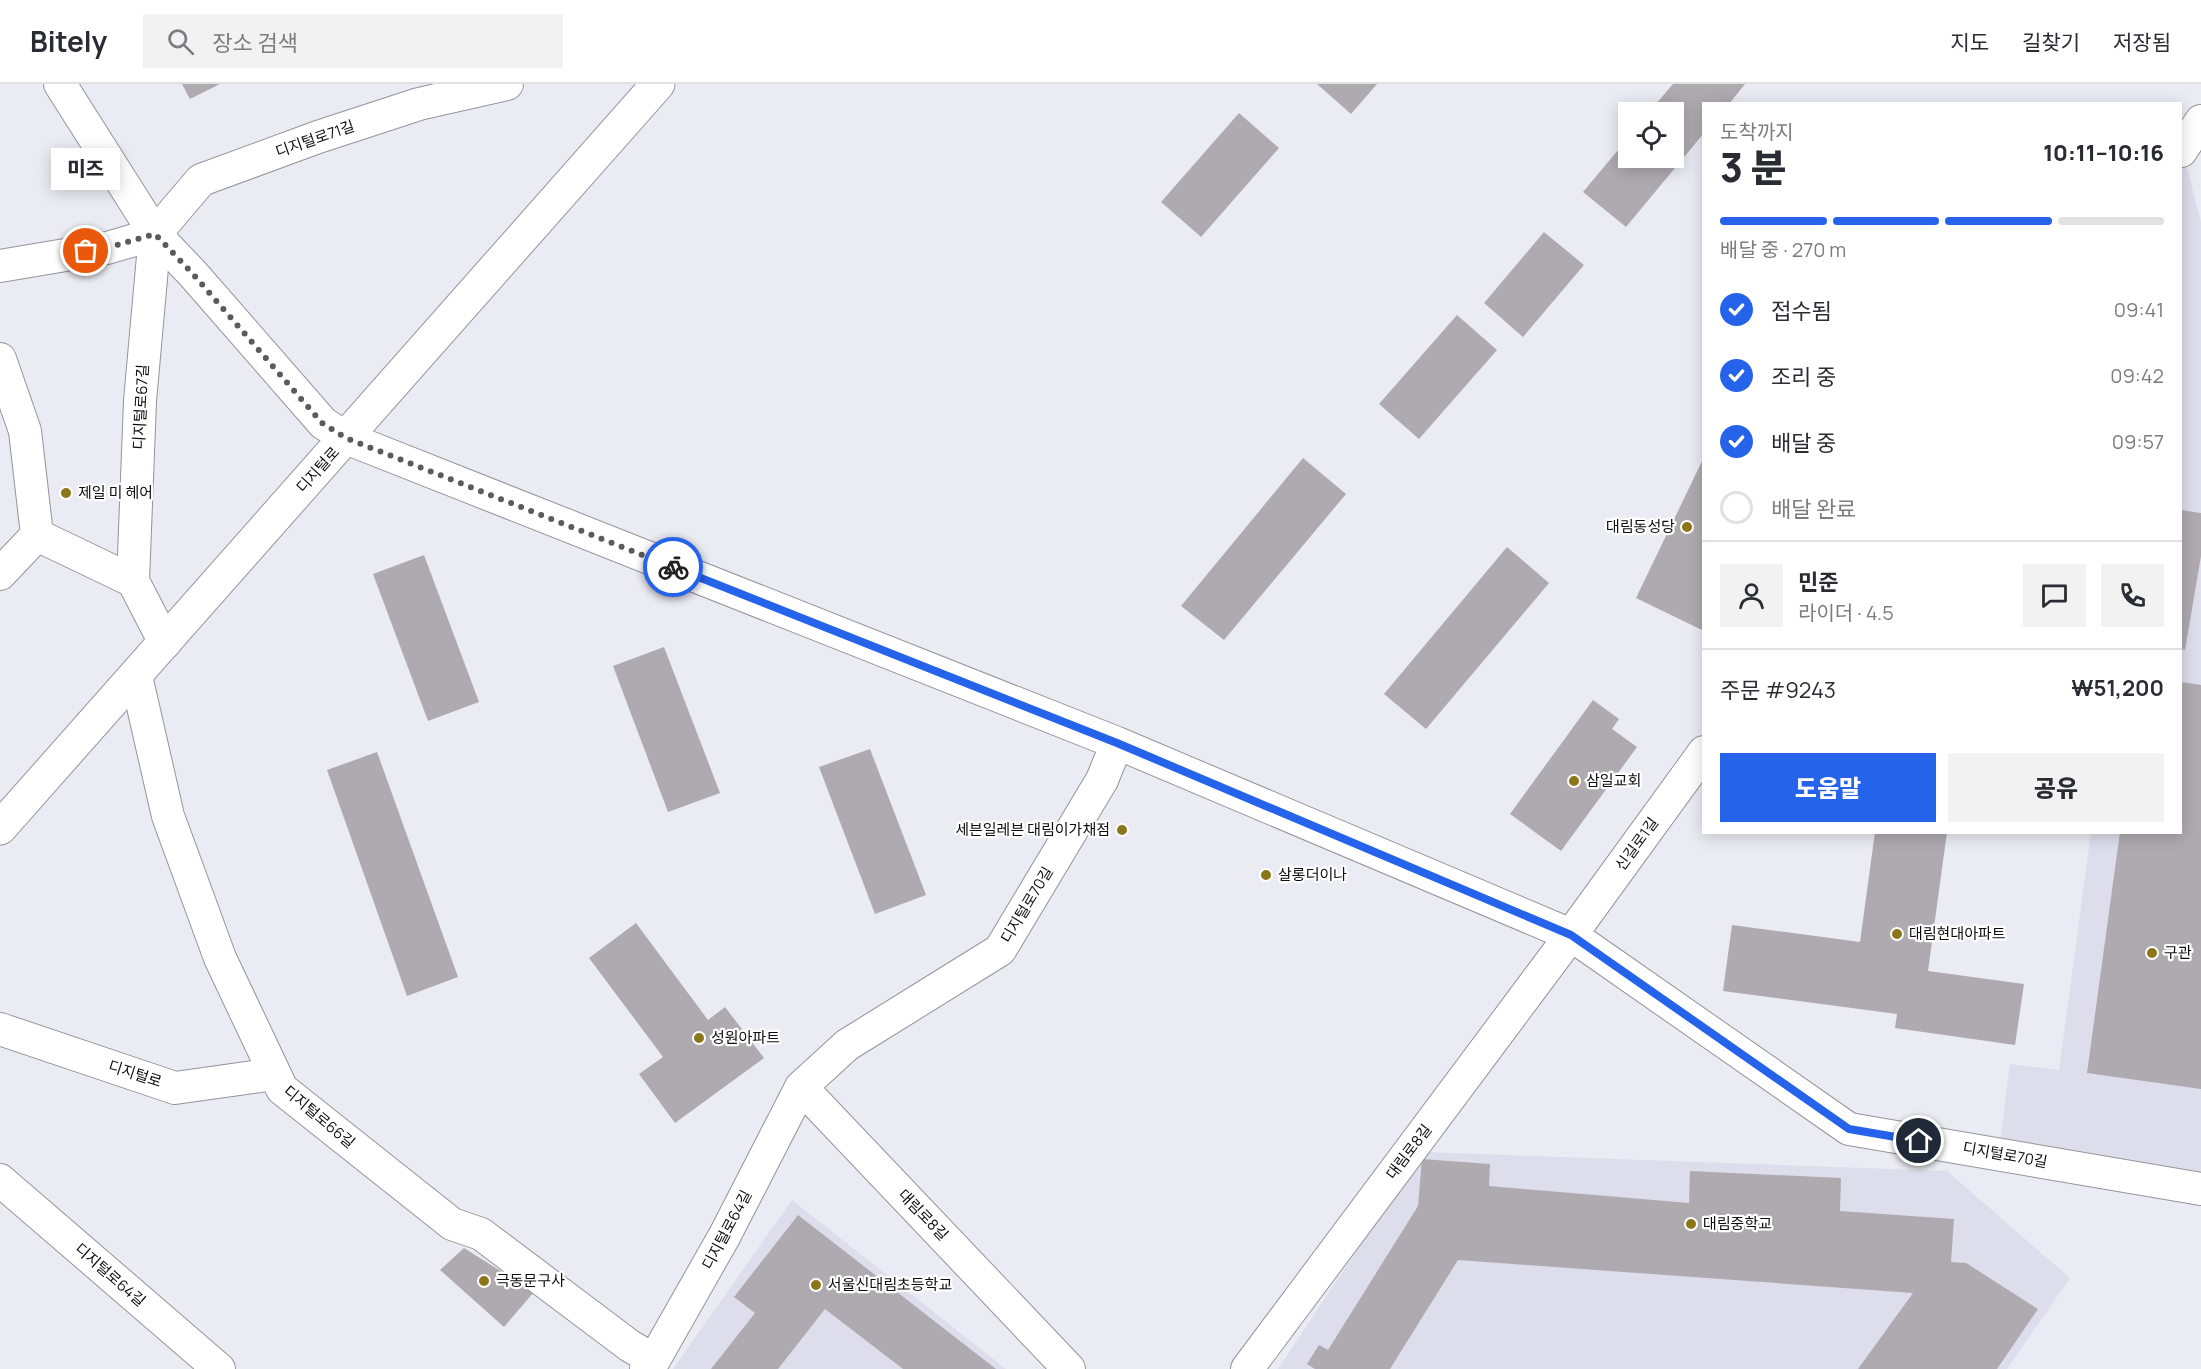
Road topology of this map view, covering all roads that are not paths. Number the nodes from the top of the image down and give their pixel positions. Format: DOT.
graph roads {
  1 [pos="60,84"];
  2 [pos="658,84"];
  3 [pos="502,85"];
  4 [pos="2201,121"];
  5 [pos="2182,150"];
  6 [pos="155,234"];
  7 [pos="0,266"];
  8 [pos="0,359"];
  9 [pos="346,438"];
  10 [pos="37,535"];
  11 [pos="0,574"];
  12 [pos="134,581"];
  13 [pos="165,643"];
  14 [pos="136,675"];
  15 [pos="1117,743"];
  16 [pos="1702,755"];
  17 [pos="0,828"];
  18 [pos="1571,935"];
  19 [pos="0,1029"];
  20 [pos="275,1074"];
  21 [pos="801,1087"];
  22 [pos="0,1180"];
  23 [pos="2201,1189"];
  24 [pos="650,1364"];
  25 [pos="219,1369"];
  26 [pos="1069,1369"];
  27 [pos="1247,1369"];
  1 -- 6 [label="street, 디지털로70길"];
  2 -- 9 [label="main road, 디지털로"];
  3 -- 6 [label="street, 디지털로71길"];
  4 -- 5 [label="street"];
  6 -- 7 [label="street"];
  6 -- 9 [label="street, 디지털로70길"];
  6 -- 12 [label="street, 디지털로67길"];
  8 -- 10 [label="street"];
  9 -- 13 [label="main road, 디지털로"];
  9 -- 15 [label="street, 디지털로70길"];
  10 -- 11 [label="street"];
  10 -- 12 [label="street"];
  12 -- 13 [label="street, 디지털로67길"];
  13 -- 14 [label="main road, 디지털로"];
  14 -- 17 [label="main road, 디지털로"];
  14 -- 20 [label="street, 디지털로66길"];
  15 -- 18 [label="street, 디지털로70길"];
  15 -- 21 [label="street, 디지털로70길"];
  16 -- 18 [label="street, 신길로1길"];
  18 -- 23 [label="street, 디지털로70길"];
  18 -- 27 [label="street, 대림로8길"];
  19 -- 20 [label="street, 디지털로"];
  20 -- 24 [label="street, 디지털로66길"];
  21 -- 24 [label="street, 디지털로64길"];
  21 -- 26 [label="street, 대림로8길"];
  22 -- 25 [label="street, 디지털로64길"];
}
